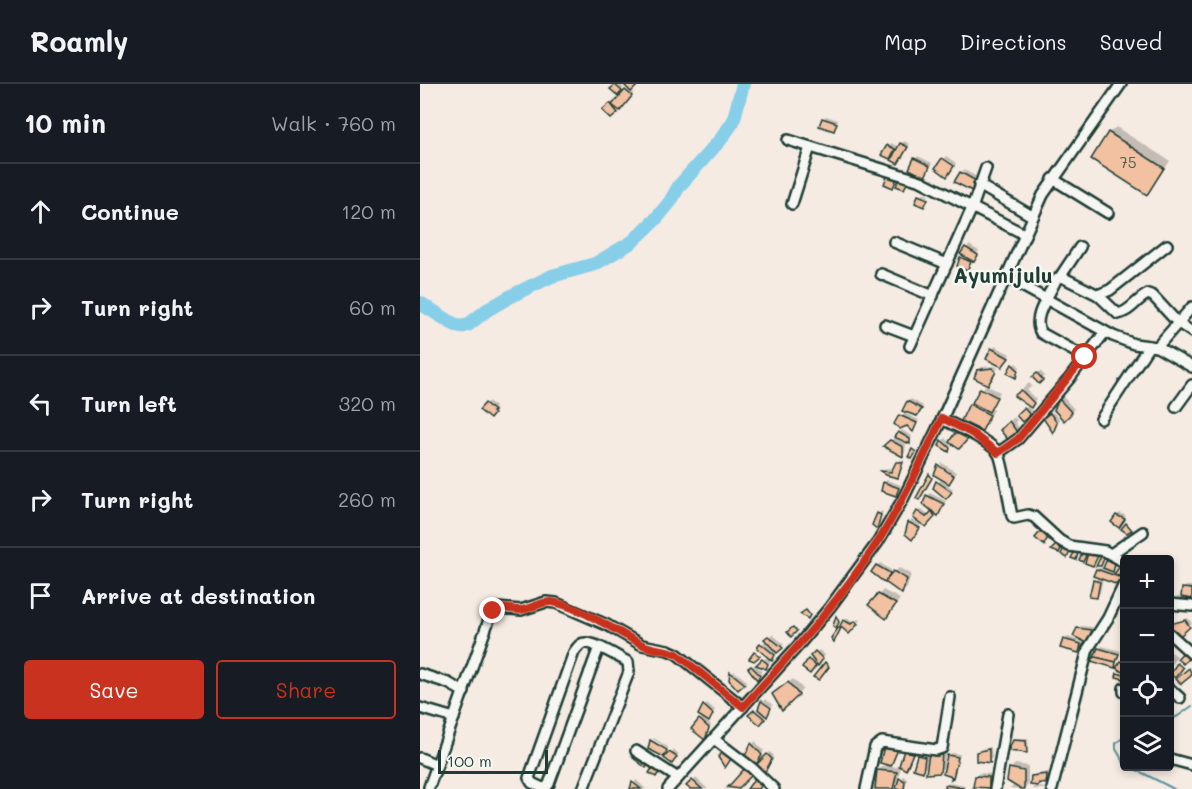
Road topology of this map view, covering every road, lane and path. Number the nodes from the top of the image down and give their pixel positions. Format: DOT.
graph roads {
  1 [pos="1121,84"];
  2 [pos="788,140"];
  3 [pos="810,147"];
  4 [pos="986,168"];
  5 [pos="1053,179"];
  6 [pos="979,185"];
  7 [pos="792,204"];
  8 [pos="972,208"];
  9 [pos="1107,213"];
  10 [pos="1032,216"];
  11 [pos="1024,234"];
  12 [pos="894,242"];
  13 [pos="1167,245"];
  14 [pos="1080,247"];
  15 [pos="947,264"];
  16 [pos="881,274"];
  17 [pos="1006,277"];
  18 [pos="1060,277"];
  19 [pos="1098,295"];
  20 [pos="933,296"];
  21 [pos="1048,299"];
  22 [pos="1192,307"];
  23 [pos="1177,322"];
  24 [pos="885,325"];
  25 [pos="1104,332"];
  26 [pos="1192,332"];
  27 [pos="914,336"];
  28 [pos="909,346"];
  29 [pos="1153,347"];
  30 [pos="1085,357"];
  31 [pos="1192,367"];
  32 [pos="1192,385"];
  33 [pos="1176,407"];
  34 [pos="942,418"];
  35 [pos="1101,419"];
  36 [pos="998,453"];
  37 [pos="1143,532"];
  38 [pos="1111,554"];
  39 [pos="1120,559"];
  40 [pos="1120,594"];
  41 [pos="1174,604"];
  42 [pos="1192,606"];
  43 [pos="1174,638"];
  44 [pos="599,647"];
  45 [pos="1192,654"];
  46 [pos="420,674"];
  47 [pos="464,692"];
  48 [pos="1174,693"];
  49 [pos="950,697"];
  50 [pos="1180,698"];
  51 [pos="743,707"];
  52 [pos="420,708"];
  53 [pos="1008,714"];
  54 [pos="454,718"];
  55 [pos="714,739"];
  56 [pos="636,751"];
  57 [pos="420,758"];
  58 [pos="1174,760"];
  59 [pos="437,765"];
  60 [pos="1192,765"];
  61 [pos="678,778"];
  62 [pos="429,788"];
  63 [pos="545,789"];
  64 [pos="583,789"];
  65 [pos="668,789"];
  66 [pos="774,789"];
  67 [pos="866,789"];
  68 [pos="995,789"];
  69 [pos="1052,789"];
  1 -- 5 [label="street"];
  2 -- 3 [label="street"];
  3 -- 7 [label="street"];
  3 -- 8 [label="street"];
  4 -- 6 [label="street"];
  5 -- 9 [label="street"];
  5 -- 10 [label="street"];
  6 -- 8 [label="street"];
  6 -- 10 [label="street"];
  8 -- 11 [label="street"];
  8 -- 15 [label="street"];
  10 -- 11 [label="street"];
  11 -- 17 [label="street"];
  12 -- 15 [label="street"];
  13 -- 19 [label="street"];
  14 -- 18 [label="street"];
  15 -- 20 [label="street"];
  16 -- 20 [label="street"];
  17 -- 21 [label="street"];
  17 -- 34 [label="street"];
  18 -- 19 [label="street"];
  18 -- 21 [label="street"];
  19 -- 23 [label="street"];
  20 -- 27 [label="street"];
  21 -- 25 [label="street"];
  21 -- 30 [label="street"];
  22 -- 23 [label="street"];
  23 -- 26 [label="street"];
  23 -- 29 [label="street"];
  24 -- 27 [label="street"];
  25 -- 29 [label="street"];
  25 -- 30 [label="street"];
  27 -- 28 [label="street"];
  29 -- 31 [label="street"];
  29 -- 35 [label="street"];
  30 -- 36 [label="street"];
  32 -- 33 [label="street"];
  34 -- 36 [label="street"];
  34 -- 51 [label="street"];
  36 -- 38 [label="street"];
  37 -- 38 [label="street"];
  38 -- 39 [label="street"];
  40 -- 69 [label="street"];
  41 -- 42 [label="street"];
  43 -- 45 [label="street"];
  44 -- 63 [label="street"];
  44 -- 63 [label="street"];
  44 -- 64 [label="street"];
  46 -- 47 [label="street"];
  47 -- 51 [label="street"];
  47 -- 54 [label="street"];
  48 -- 50 [label="street"];
  49 -- 67 [label="street"];
  51 -- 55 [label="street"];
  52 -- 54 [label="street"];
  53 -- 68 [label="street"];
  54 -- 59 [label="street"];
  55 -- 61 [label="street"];
  55 -- 66 [label="street"];
  56 -- 61 [label="street"];
  57 -- 59 [label="street"];
  58 -- 60 [label="street"];
  59 -- 62 [label="street"];
  61 -- 65 [label="street"];
}
